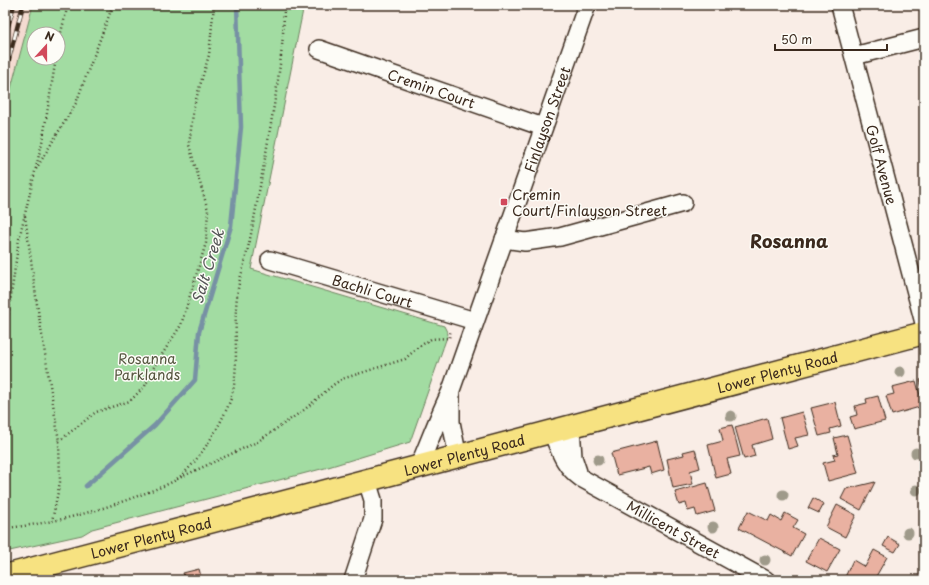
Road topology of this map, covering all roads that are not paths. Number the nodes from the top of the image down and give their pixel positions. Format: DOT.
graph roads {
  1 [pos="587,5"];
  2 [pos="840,5"];
  3 [pos="924,38"];
  4 [pos="319,48"];
  5 [pos="854,56"];
  6 [pos="543,127"];
  7 [pos="683,203"];
  8 [pos="504,239"];
  9 [pos="270,260"];
  10 [pos="475,321"];
  11 [pos="924,323"];
  12 [pos="924,333"];
  13 [pos="450,392"];
  14 [pos="562,430"];
  15 [pos="458,458"];
  16 [pos="418,468"];
  17 [pos="367,481"];
  18 [pos="5,576"];
  19 [pos="353,580"];
  20 [pos="766,580"];
  1 -- 6 [label="street, Finlayson Street"];
  2 -- 5 [label="street, Golf Avenue"];
  3 -- 5 [label="street"];
  4 -- 6 [label="street, Cremin Court"];
  5 -- 11 [label="street, Golf Avenue"];
  6 -- 8 [label="street, Finlayson Street"];
  7 -- 8 [label="street"];
  8 -- 10 [label="street, Finlayson Street"];
  9 -- 10 [label="street, Bachli Court"];
  10 -- 13 [label="street, Finlayson Street"];
  12 -- 14 [label="main road, Lower Plenty Road"];
  13 -- 15 [label="street, Finlayson Street"];
  13 -- 16 [label="street, Finlayson Street"];
  14 -- 15 [label="main road, Lower Plenty Road"];
  14 -- 20 [label="street, Millicent Street"];
  15 -- 16 [label="main road, Lower Plenty Road"];
  16 -- 17 [label="main road, Lower Plenty Road"];
  17 -- 18 [label="main road, Lower Plenty Road"];
  17 -- 19 [label="street"];
}
